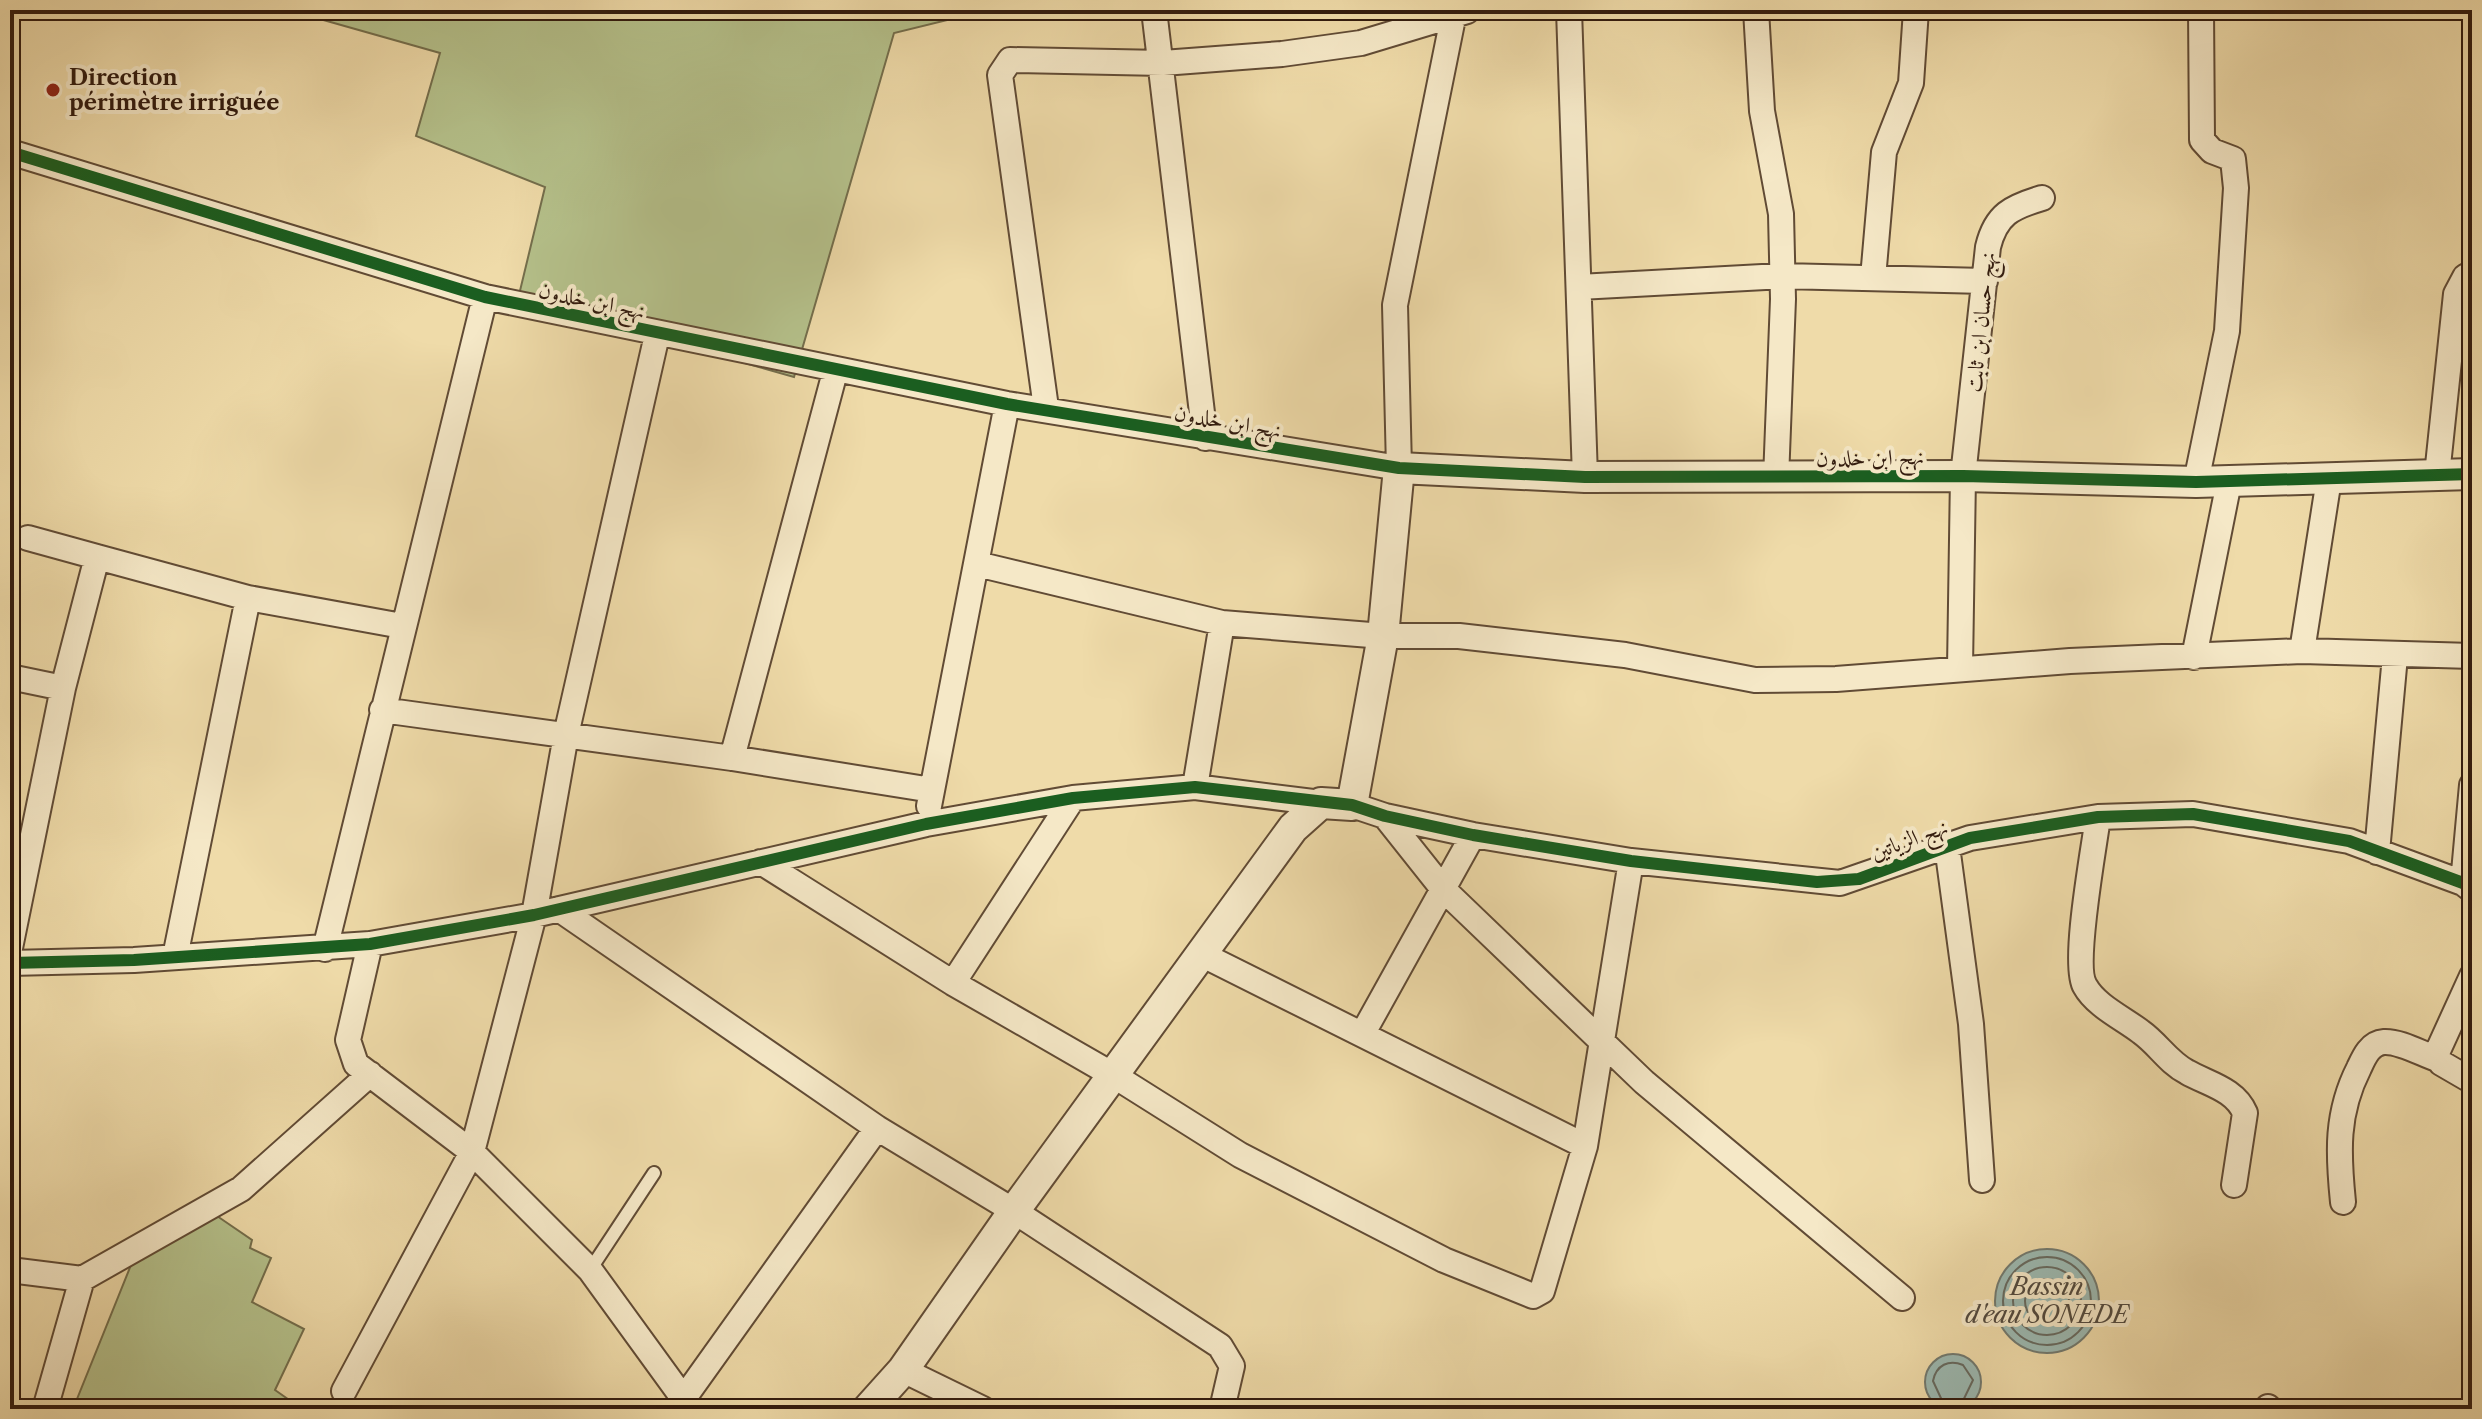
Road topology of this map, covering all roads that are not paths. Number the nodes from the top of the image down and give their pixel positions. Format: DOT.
graph roads {
  1 [pos="1154,10"];
  2 [pos="1569,10"];
  3 [pos="1756,10"];
  4 [pos="1916,10"];
  5 [pos="2201,10"];
  6 [pos="1462,12"];
  7 [pos="1163,63"];
  8 [pos="10,152"];
  9 [pos="2042,198"];
  10 [pos="2472,273"];
  11 [pos="1782,276"];
  12 [pos="1873,278"];
  13 [pos="1985,281"];
  14 [pos="1579,287"];
  15 [pos="485,297"];
  16 [pos="657,335"];
  17 [pos="835,372"];
  18 [pos="1007,404"];
  19 [pos="1046,408"];
  20 [pos="1205,438"];
  21 [pos="1399,468"];
  22 [pos="2472,474"];
  23 [pos="2437,475"];
  24 [pos="1963,476"];
  25 [pos="1585,477"];
  26 [pos="1776,479"];
  27 [pos="2329,479"];
  28 [pos="2196,482"];
  29 [pos="2229,482"];
  30 [pos="28,538"];
  31 [pos="97,557"];
  32 [pos="977,564"];
  33 [pos="248,598"];
  34 [pos="1222,623"];
  35 [pos="402,626"];
  36 [pos="1383,636"];
  37 [pos="2302,651"];
  38 [pos="2395,656"];
  39 [pos="2472,656"];
  40 [pos="2194,657"];
  41 [pos="1960,668"];
  42 [pos="10,677"];
  43 [pos="63,688"];
  44 [pos="382,710"];
  45 [pos="566,735"];
  46 [pos="732,758"];
  47 [pos="2472,785"];
  48 [pos="1195,787"];
  49 [pos="932,790"];
  50 [pos="1073,798"];
  51 [pos="1321,803"];
  52 [pos="1352,805"];
  53 [pos="1385,816"];
  54 [pos="2471,816"];
  55 [pos="2098,817"];
  56 [pos="926,824"];
  57 [pos="1473,835"];
  58 [pos="1947,846"];
  59 [pos="19,852"];
  60 [pos="2377,852"];
  61 [pos="1631,861"];
  62 [pos="761,862"];
  63 [pos="2468,886"];
  64 [pos="1443,889"];
  65 [pos="559,909"];
  66 [pos="534,915"];
  67 [pos="370,944"];
  68 [pos="10,948"];
  69 [pos="325,949"];
  70 [pos="1203,955"];
  71 [pos="175,957"];
  72 [pos="10,963"];
  73 [pos="2472,976"];
  74 [pos="953,983"];
  75 [pos="1363,1033"];
  76 [pos="1605,1041"];
  77 [pos="2437,1059"];
  78 [pos="370,1074"];
  79 [pos="1113,1075"];
  80 [pos="2472,1081"];
  81 [pos="877,1128"];
  82 [pos="1585,1146"];
  83 [pos="472,1152"];
  84 [pos="654,1173"];
  85 [pos="1982,1180"];
  86 [pos="2234,1185"];
  87 [pos="2343,1202"];
  88 [pos="1014,1211"];
  89 [pos="10,1270"];
  90 [pos="590,1270"];
  91 [pos="82,1279"];
  92 [pos="1902,1298"];
  93 [pos="903,1370"];
  94 [pos="344,1391"];
  95 [pos="688,1403"];
  96 [pos="45,1409"];
  97 [pos="868,1409"];
  98 [pos="983,1409"];
  99 [pos="1222,1409"];
  1 -- 7 [label="street"];
  2 -- 14 [label="street"];
  3 -- 11 [label="street"];
  4 -- 12 [label="street"];
  5 -- 28 [label="street"];
  6 -- 7 [label="street"];
  6 -- 21 [label="street"];
  7 -- 19 [label="street"];
  7 -- 20 [label="street"];
  8 -- 15 [label="street, نهج ابن خلدون"];
  9 -- 13 [label="street, نهج حسان ابن ثابت"];
  10 -- 23 [label="street"];
  11 -- 12 [label="street"];
  11 -- 14 [label="street"];
  11 -- 26 [label="street"];
  12 -- 13 [label="street"];
  13 -- 24 [label="street, نهج حسان ابن ثابت"];
  14 -- 25 [label="street"];
  15 -- 16 [label="street, نهج ابن خلدون"];
  15 -- 35 [label="street"];
  16 -- 17 [label="street, نهج ابن خلدون"];
  16 -- 45 [label="street"];
  17 -- 18 [label="street, نهج ابن خلدون"];
  17 -- 46 [label="street"];
  18 -- 19 [label="street, نهج ابن خلدون"];
  18 -- 32 [label="street"];
  19 -- 20 [label="street, نهج ابن خلدون"];
  20 -- 21 [label="street, نهج ابن خلدون"];
  21 -- 25 [label="street, نهج ابن خلدون"];
  21 -- 36 [label="street"];
  22 -- 23 [label="street, نهج ابن خلدون"];
  23 -- 27 [label="street, نهج ابن خلدون"];
  24 -- 26 [label="street, نهج ابن خلدون"];
  24 -- 28 [label="street, نهج ابن خلدون"];
  24 -- 41 [label="street, نهج حسان ابن ثابت"];
  25 -- 26 [label="street, نهج ابن خلدون"];
  27 -- 29 [label="street, نهج ابن خلدون"];
  27 -- 37 [label="street"];
  28 -- 29 [label="street, نهج ابن خلدون"];
  29 -- 40 [label="street"];
  30 -- 31 [label="street"];
  31 -- 33 [label="street"];
  31 -- 43 [label="street"];
  32 -- 34 [label="street"];
  32 -- 49 [label="street"];
  33 -- 35 [label="street"];
  33 -- 71 [label="street"];
  34 -- 36 [label="street"];
  34 -- 48 [label="street"];
  35 -- 44 [label="street"];
  36 -- 41 [label="street"];
  36 -- 52 [label="street"];
  37 -- 38 [label="street"];
  37 -- 40 [label="street"];
  38 -- 39 [label="street"];
  38 -- 60 [label="street"];
  40 -- 41 [label="street"];
  42 -- 43 [label="street"];
  43 -- 59 [label="street"];
  44 -- 45 [label="street"];
  44 -- 69 [label="street"];
  45 -- 46 [label="street"];
  45 -- 66 [label="street"];
  46 -- 49 [label="street"];
  47 -- 54 [label="street"];
  48 -- 50 [label="street"];
  48 -- 51 [label="street"];
  49 -- 56 [label="street"];
  50 -- 56 [label="street"];
  50 -- 74 [label="street"];
  51 -- 52 [label="street"];
  51 -- 70 [label="street"];
  52 -- 53 [label="street, نهج الزياتين"];
  53 -- 57 [label="street, نهج الزياتين"];
  53 -- 64 [label="street"];
  54 -- 63 [label="street"];
  55 -- 58 [label="street, نهج الزياتين"];
  55 -- 60 [label="street, نهج الزياتين"];
  55 -- 86 [label="street"];
  56 -- 62 [label="street"];
  57 -- 61 [label="street, نهج الزياتين"];
  57 -- 64 [label="street"];
  58 -- 61 [label="street, نهج الزياتين"];
  58 -- 85 [label="street"];
  59 -- 68 [label="street"];
  60 -- 63 [label="street, نهج الزياتين"];
  61 -- 76 [label="street"];
  62 -- 65 [label="street"];
  62 -- 74 [label="street"];
  64 -- 75 [label="street"];
  64 -- 76 [label="street"];
  65 -- 66 [label="street"];
  65 -- 81 [label="street"];
  66 -- 67 [label="street"];
  66 -- 83 [label="street"];
  67 -- 69 [label="street"];
  67 -- 78 [label="street"];
  69 -- 71 [label="street"];
  70 -- 75 [label="street"];
  70 -- 79 [label="street"];
  71 -- 72 [label="street"];
  73 -- 77 [label="street"];
  74 -- 79 [label="street"];
  75 -- 82 [label="street"];
  76 -- 82 [label="street"];
  76 -- 92 [label="street"];
  77 -- 80 [label="street"];
  77 -- 87 [label="street"];
  78 -- 83 [label="street"];
  78 -- 91 [label="street"];
  79 -- 82 [label="street"];
  79 -- 88 [label="street"];
  81 -- 88 [label="street"];
  81 -- 95 [label="street"];
  83 -- 90 [label="street"];
  83 -- 94 [label="street"];
  84 -- 90 [label="lane"];
  88 -- 93 [label="street"];
  88 -- 99 [label="street"];
  89 -- 91 [label="street"];
  90 -- 95 [label="street"];
  91 -- 96 [label="street"];
  93 -- 97 [label="street"];
  93 -- 98 [label="street"];
}
